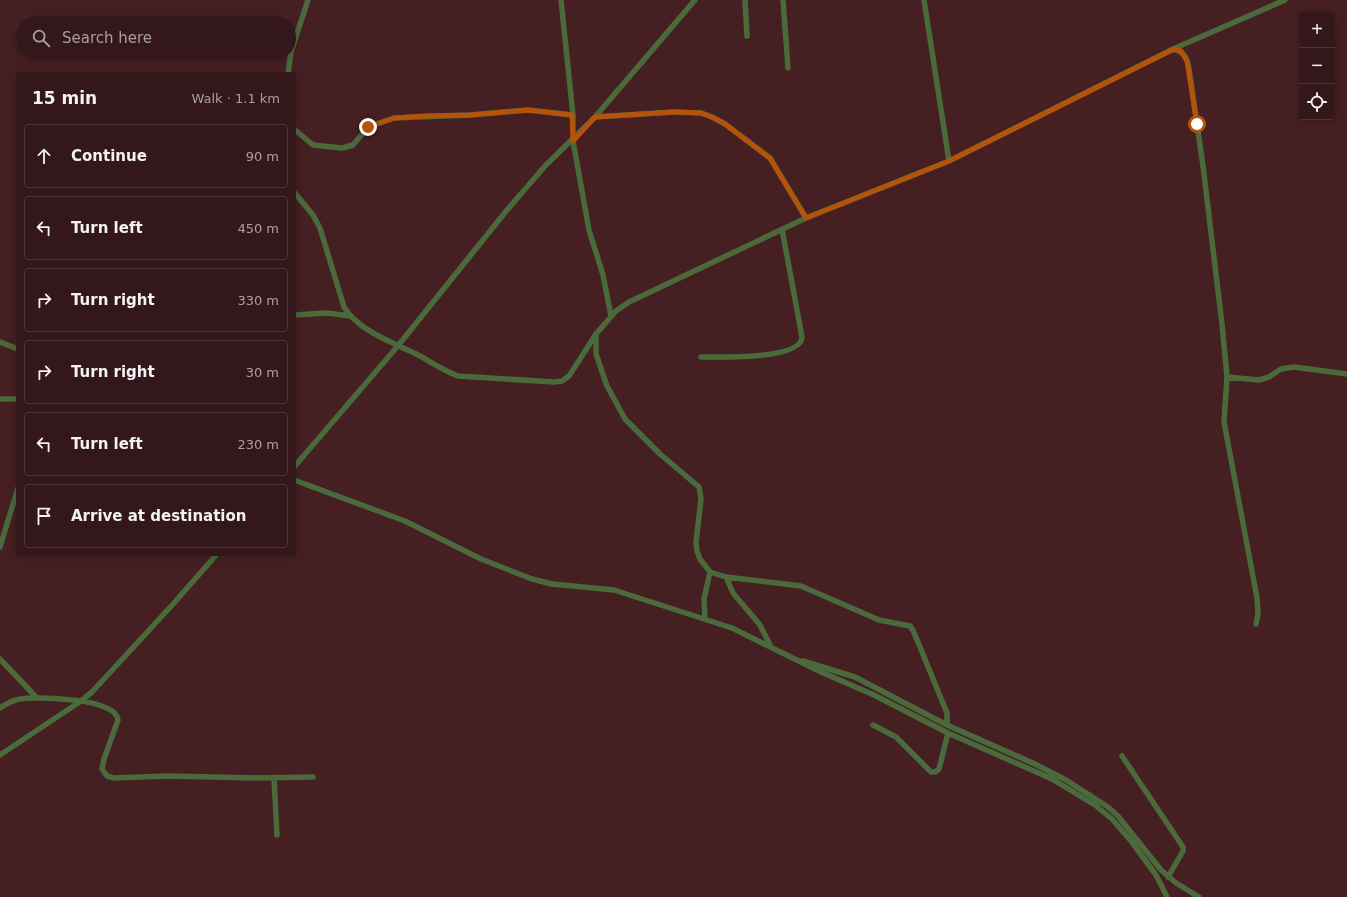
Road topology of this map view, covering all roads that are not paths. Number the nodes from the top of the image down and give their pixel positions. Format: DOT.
graph roads {
  1 [pos="308,0"];
  2 [pos="561,0"];
  3 [pos="696,0"];
  4 [pos="745,0"];
  5 [pos="783,0"];
  6 [pos="924,0"];
  7 [pos="1285,0"];
  8 [pos="747,36"];
  9 [pos="296,37"];
  10 [pos="1174,49"];
  11 [pos="290,60"];
  12 [pos="788,68"];
  13 [pos="288,72"];
  14 [pos="572,115"];
  15 [pos="595,117"];
  16 [pos="296,130"];
  17 [pos="573,141"];
  18 [pos="949,161"];
  19 [pos="296,194"];
  20 [pos="806,218"];
  21 [pos="782,230"];
  22 [pos="296,315"];
  23 [pos="352,316"];
  24 [pos="611,316"];
  25 [pos="596,334"];
  26 [pos="0,342"];
  27 [pos="397,347"];
  28 [pos="16,349"];
  29 [pos="701,357"];
  30 [pos="1347,374"];
  31 [pos="1226,377"];
  32 [pos="0,399"];
  33 [pos="16,399"];
  34 [pos="296,465"];
  35 [pos="296,481"];
  36 [pos="16,493"];
  37 [pos="2,530"];
  38 [pos="0,547"];
  39 [pos="215,556"];
  40 [pos="710,572"];
  41 [pos="726,577"];
  42 [pos="705,619"];
  43 [pos="1256,624"];
  44 [pos="770,646"];
  45 [pos="791,657"];
  46 [pos="0,659"];
  47 [pos="37,698"];
  48 [pos="82,701"];
  49 [pos="0,708"];
  50 [pos="873,725"];
  51 [pos="947,725"];
  52 [pos="948,734"];
  53 [pos="0,755"];
  54 [pos="1122,756"];
  55 [pos="313,777"];
  56 [pos="274,778"];
  57 [pos="277,835"];
  58 [pos="1168,877"];
  59 [pos="1167,897"];
  60 [pos="1199,897"];
  1 -- 9 [label="street"];
  2 -- 14 [label="street"];
  3 -- 15 [label="street"];
  4 -- 8 [label="street"];
  5 -- 12 [label="street"];
  6 -- 18 [label="street"];
  7 -- 10 [label="street"];
  10 -- 18 [label="street"];
  10 -- 31 [label="street"];
  11 -- 13 [label="street"];
  14 -- 16 [label="street"];
  14 -- 17 [label="street"];
  15 -- 17 [label="street"];
  15 -- 20 [label="street"];
  17 -- 24 [label="street"];
  17 -- 27 [label="street"];
  18 -- 20 [label="street"];
  19 -- 23 [label="street"];
  20 -- 21 [label="street"];
  21 -- 24 [label="street"];
  21 -- 29 [label="street"];
  22 -- 23 [label="street"];
  23 -- 27 [label="street"];
  24 -- 25 [label="street"];
  25 -- 27 [label="street"];
  25 -- 40 [label="street"];
  26 -- 28 [label="street"];
  27 -- 34 [label="street"];
  30 -- 31 [label="street"];
  31 -- 43 [label="street"];
  32 -- 33 [label="street"];
  35 -- 42 [label="street"];
  36 -- 37 [label="street"];
  37 -- 38 [label="street"];
  39 -- 48 [label="street"];
  40 -- 41 [label="street"];
  40 -- 42 [label="street"];
  41 -- 44 [label="street"];
  41 -- 51 [label="street"];
  42 -- 44 [label="street"];
  44 -- 45 [label="street"];
  45 -- 51 [label="street"];
  45 -- 52 [label="street"];
  46 -- 47 [label="street"];
  47 -- 48 [label="street"];
  47 -- 49 [label="street"];
  48 -- 53 [label="street"];
  48 -- 56 [label="street"];
  50 -- 52 [label="street"];
  51 -- 58 [label="street"];
  52 -- 59 [label="street"];
  54 -- 58 [label="street"];
  55 -- 56 [label="street"];
  56 -- 57 [label="street"];
  58 -- 60 [label="street"];
}
